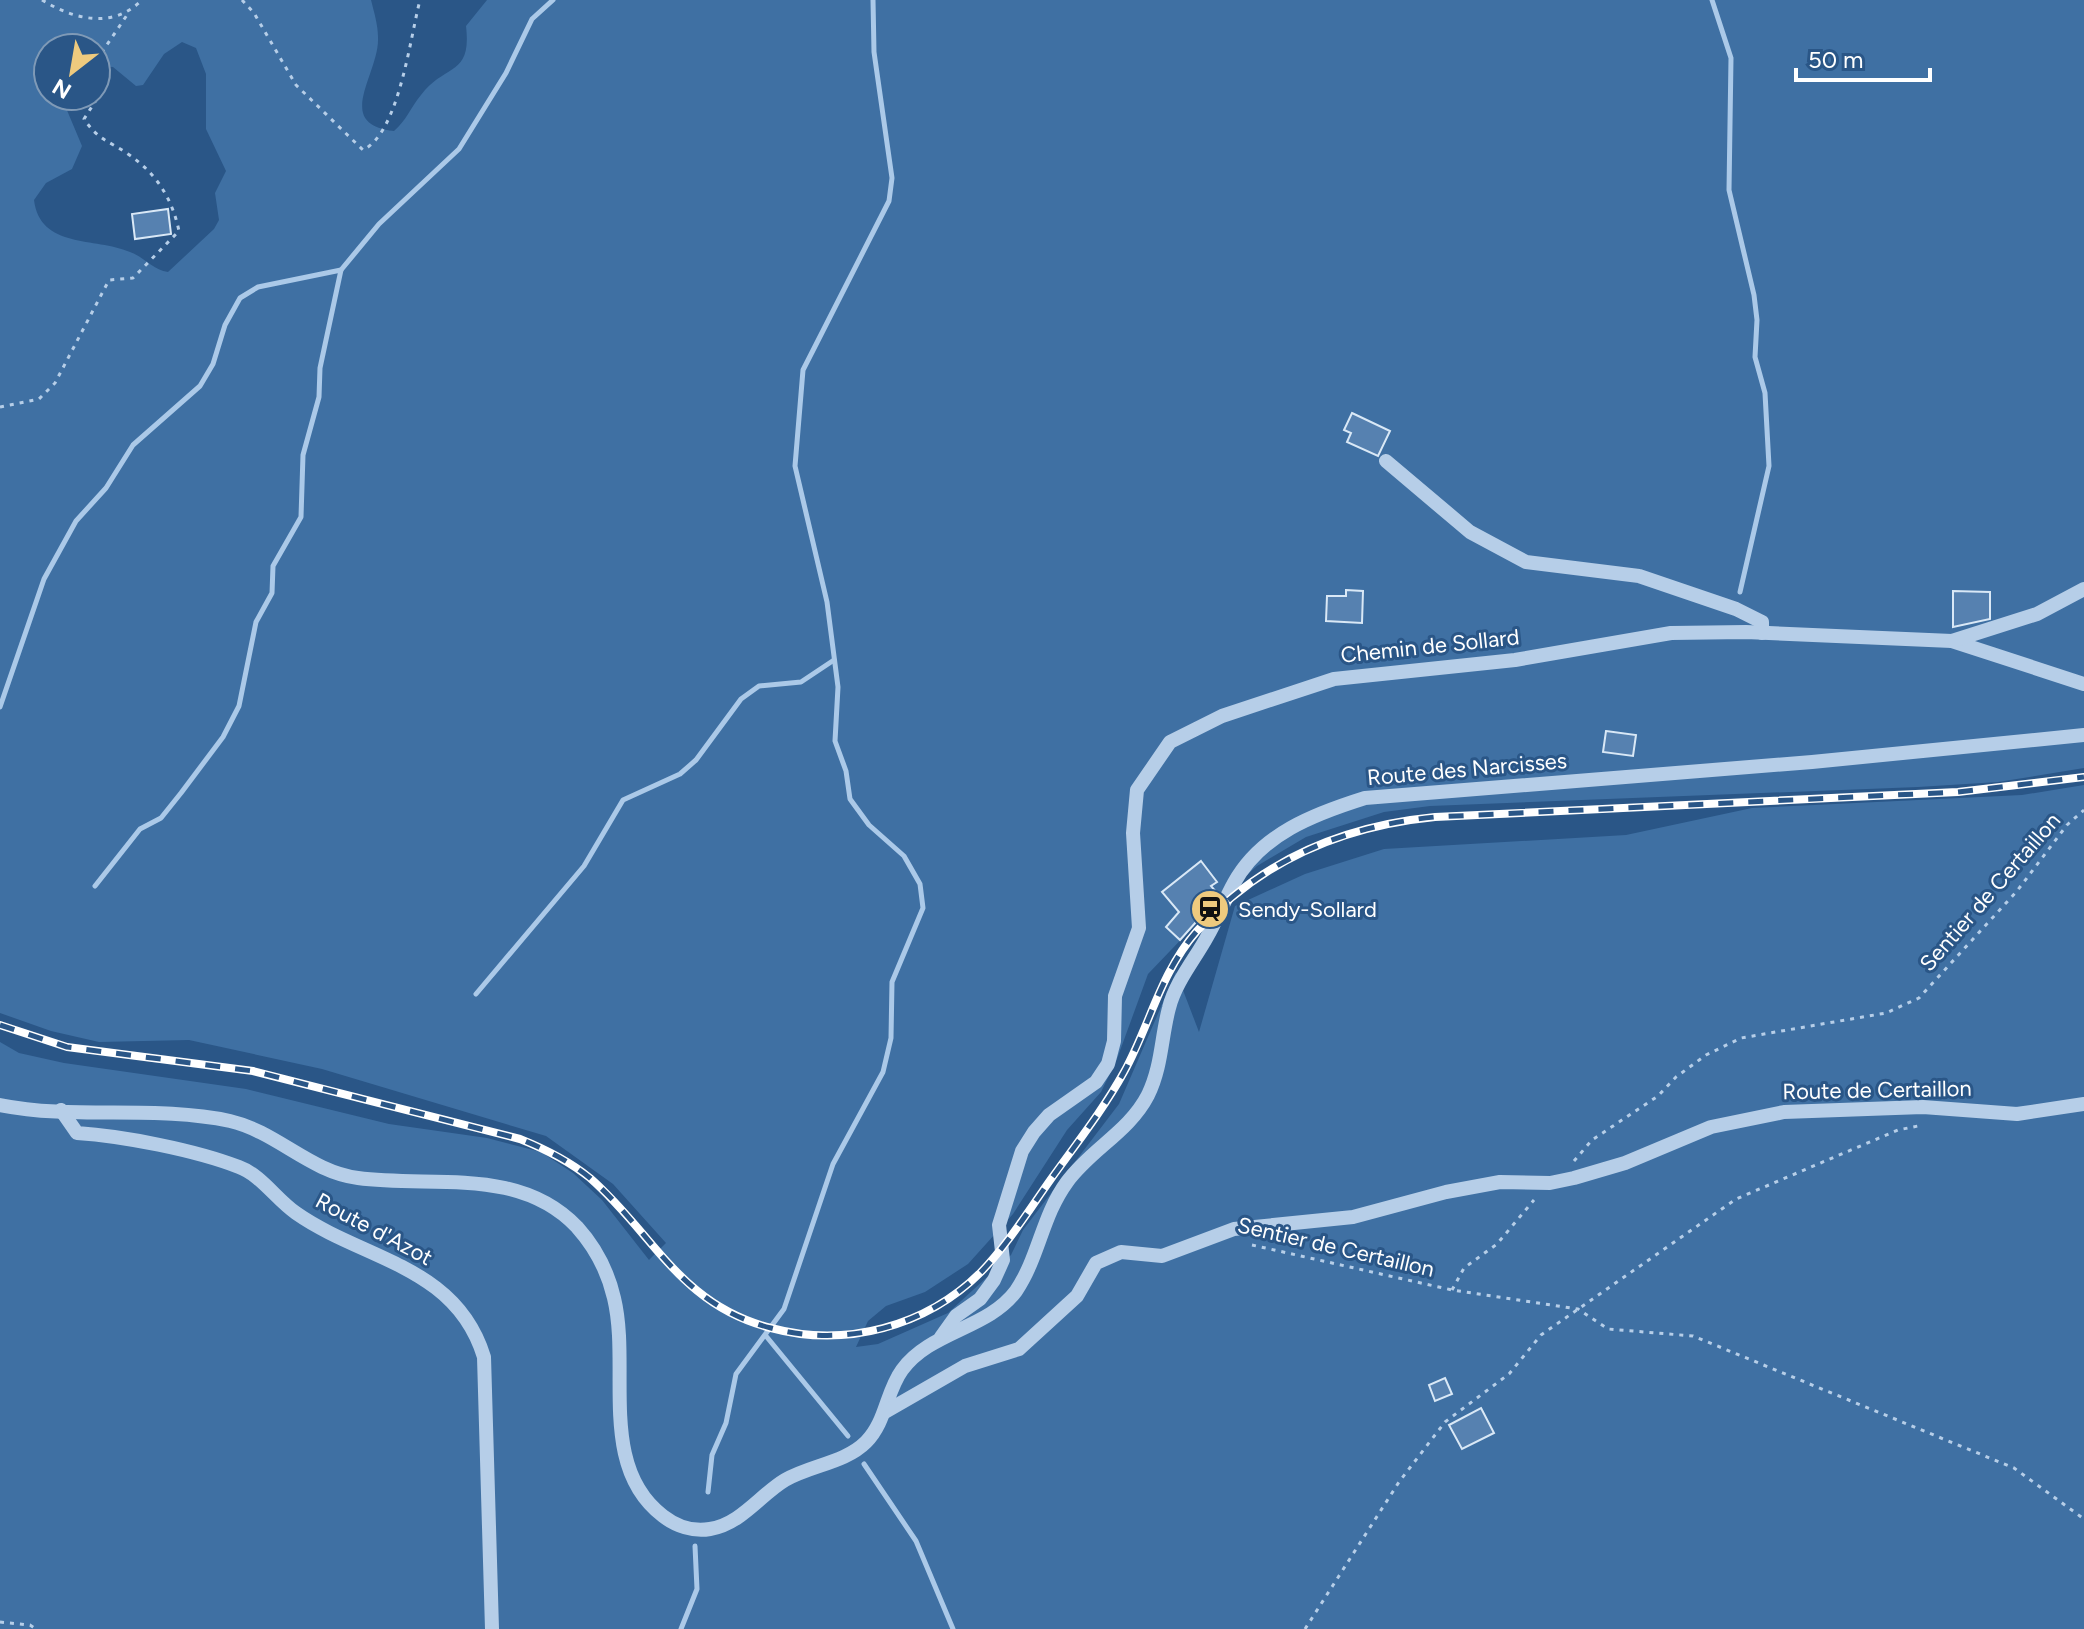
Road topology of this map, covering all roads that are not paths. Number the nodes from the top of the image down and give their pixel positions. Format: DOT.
graph roads {
  1 [pos="1386,461"];
  2 [pos="2084,589"];
  3 [pos="1762,633"];
  4 [pos="1952,641"];
  5 [pos="2084,684"];
  6 [pos="2084,735"];
  7 [pos="2084,1104"];
  8 [pos="0,1105"];
  9 [pos="61,1110"];
  10 [pos="940,1339"];
  11 [pos="885,1413"];
  12 [pos="492,1629"];
  1 -- 3 [label="street"];
  2 -- 4 [label="street, Chemin de Sollard"];
  3 -- 4 [label="street, Chemin de Sollard"];
  3 -- 10 [label="street, Chemin de Sollard"];
  4 -- 5 [label="street"];
  6 -- 10 [label="street, Route des Narcisses"];
  7 -- 11 [label="street, Route de Certaillon"];
  8 -- 9 [label="street, Route des Narcisses"];
  9 -- 11 [label="street, Route des Narcisses"];
  9 -- 12 [label="street, Route d'Azot"];
  10 -- 11 [label="street, Route des Narcisses"];
}
